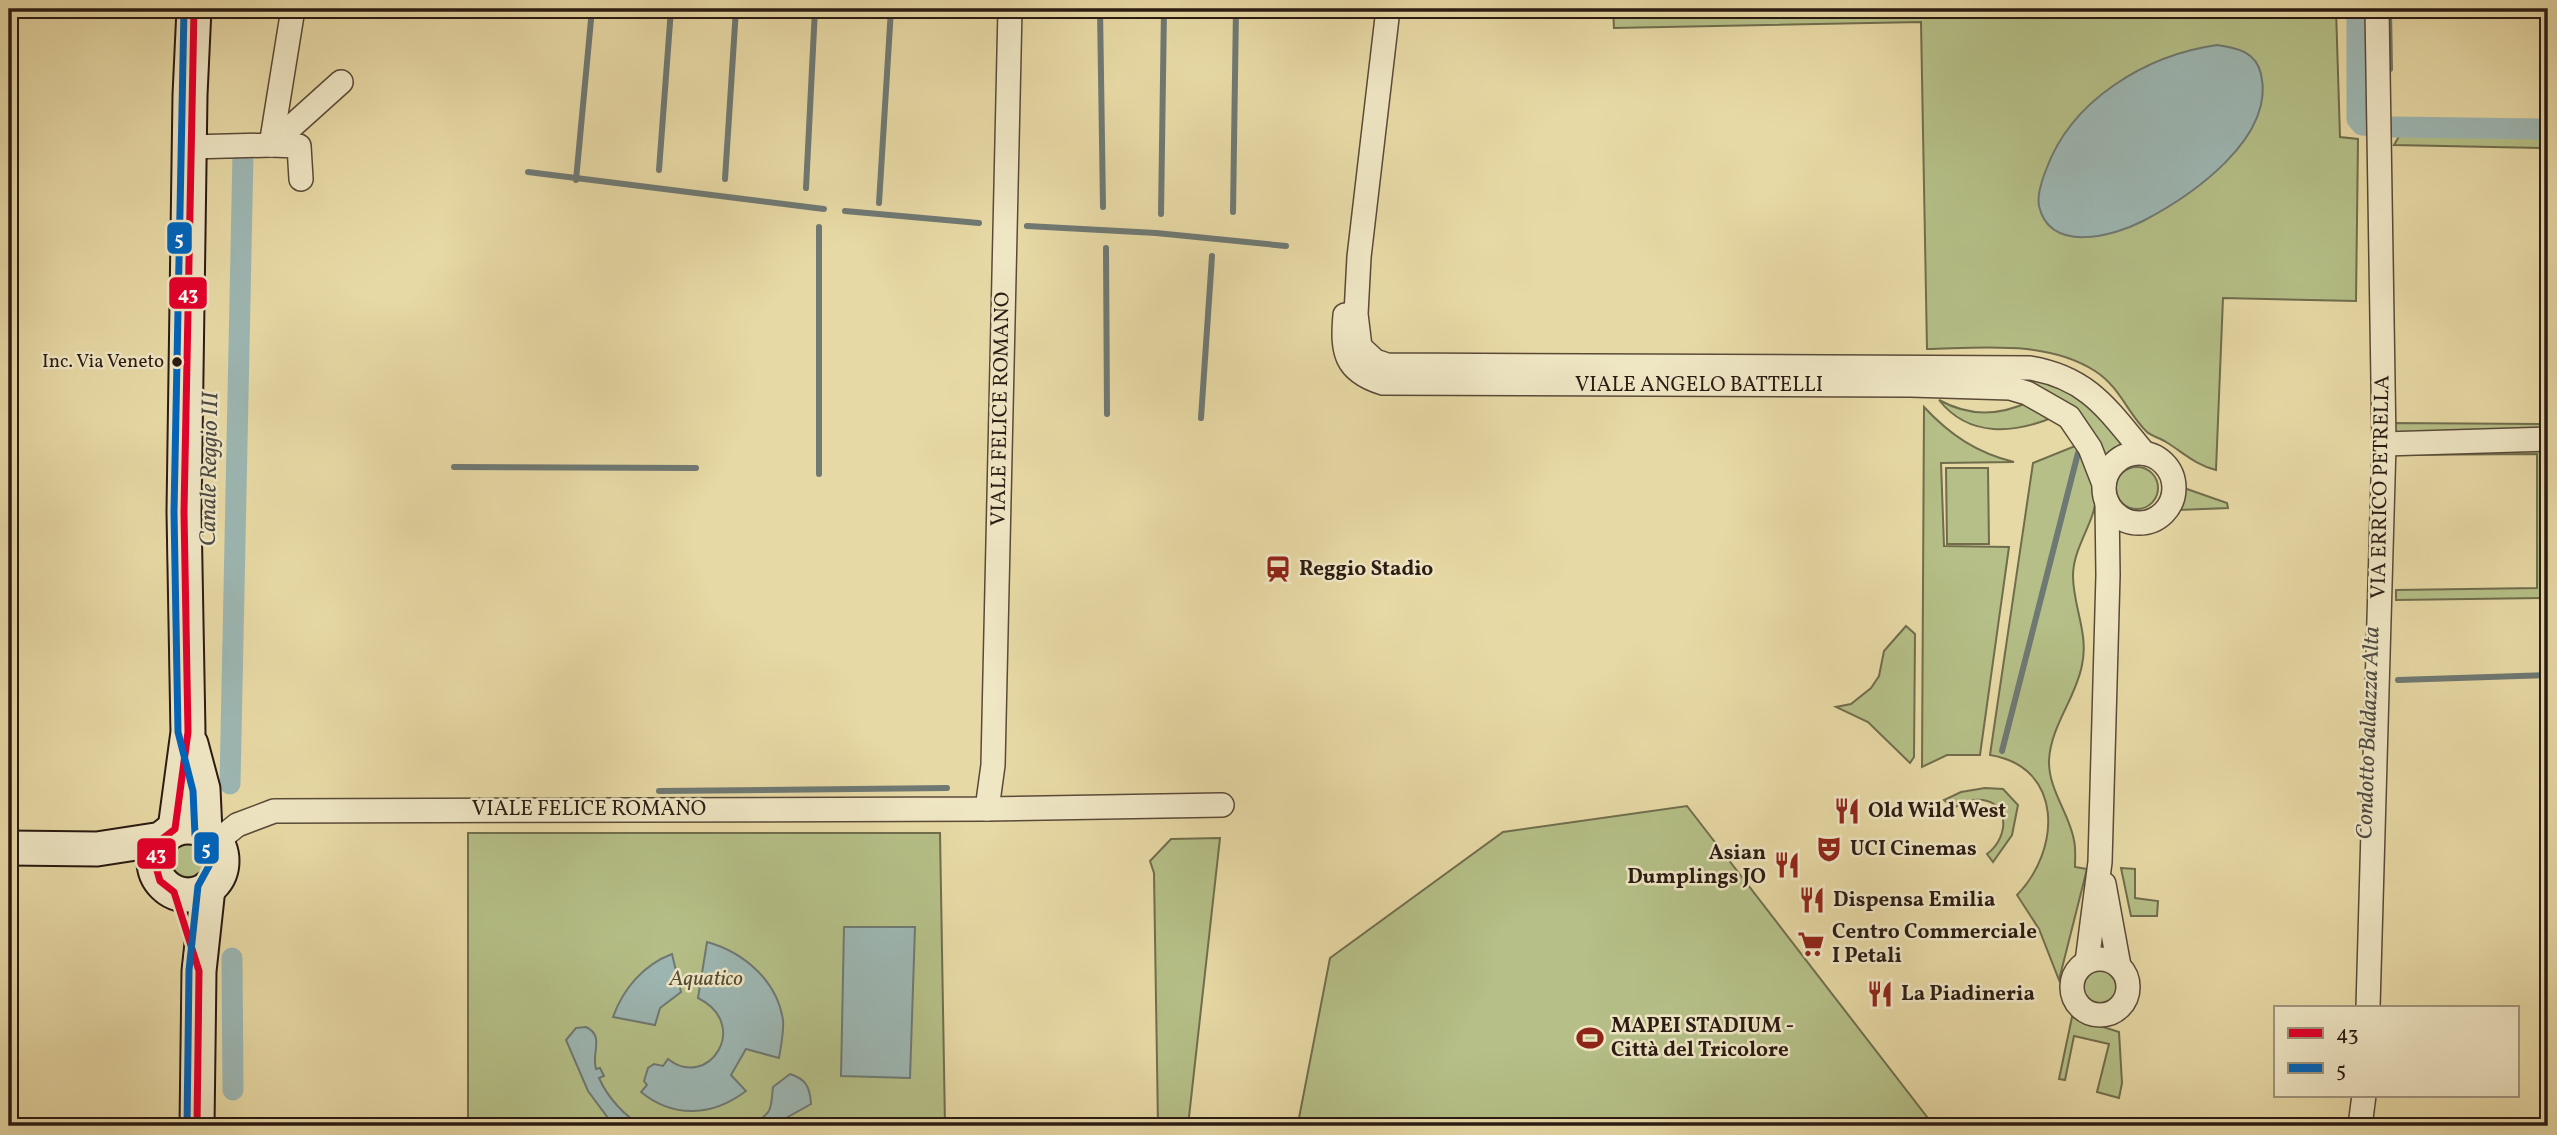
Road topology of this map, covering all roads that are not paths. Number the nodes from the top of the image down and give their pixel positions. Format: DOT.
graph roads {
  1 [pos="194,9"];
  2 [pos="293,9"];
  3 [pos="1010,9"];
  4 [pos="1388,9"];
  5 [pos="2377,9"];
  6 [pos="341,82"];
  7 [pos="271,145"];
  8 [pos="189,147"];
  9 [pos="301,179"];
  10 [pos="1358,268"];
  11 [pos="2548,439"];
  12 [pos="2384,444"];
  13 [pos="2144,453"];
  14 [pos="2106,493"];
  15 [pos="2135,523"];
  16 [pos="2108,575"];
  17 [pos="1222,805"];
  18 [pos="987,809"];
  19 [pos="196,840"];
  20 [pos="9,848"];
  21 [pos="97,849"];
  22 [pos="2100,862"];
  23 [pos="167,887"];
  24 [pos="208,888"];
  25 [pos="2087,962"];
  26 [pos="2119,967"];
  27 [pos="199,971"];
  28 [pos="2368,1006"];
  29 [pos="2364,1096"];
  30 [pos="197,1126"];
  31 [pos="2360,1126"];
  1 -- 8 [label="street"];
  2 -- 7 [label="street"];
  3 -- 18 [label="street, VIALE FELICE ROMANO"];
  4 -- 10 [label="street, VIALE ANGELO BATTELLI"];
  5 -- 12 [label="street, VIA ERRICO PETRELLA"];
  6 -- 7 [label="street"];
  7 -- 8 [label="street"];
  7 -- 9 [label="street"];
  8 -- 19 [label="street"];
  10 -- 13 [label="street, VIALE ANGELO BATTELLI"];
  10 -- 14 [label="street, VIALE ANGELO BATTELLI"];
  11 -- 12 [label="street"];
  12 -- 28 [label="street, VIA ERRICO PETRELLA"];
  13 -- 14 [label="street"];
  13 -- 15 [label="street, VIALE ANGELO BATTELLI"];
  14 -- 15 [label="street"];
  14 -- 16 [label="street, VIALE ANGELO BATTELLI"];
  15 -- 16 [label="street, VIALE ANGELO BATTELLI"];
  16 -- 22 [label="street, VIALE ANGELO BATTELLI"];
  17 -- 18 [label="street, VIALE FELICE ROMANO"];
  18 -- 19 [label="street, VIALE FELICE ROMANO"];
  19 -- 21 [label="street"];
  19 -- 23 [label="street"];
  19 -- 24 [label="street"];
  20 -- 21 [label="street"];
  21 -- 23 [label="street"];
  22 -- 25 [label="street, VIALE ANGELO BATTELLI"];
  22 -- 26 [label="street, VIALE ANGELO BATTELLI"];
  23 -- 24 [label="street"];
  23 -- 27 [label="street"];
  24 -- 27 [label="street"];
  25 -- 26 [label="street"];
  25 -- 26 [label="street, VIALE ANGELO BATTELLI"];
  27 -- 30 [label="street"];
  29 -- 31 [label="street"];
}
